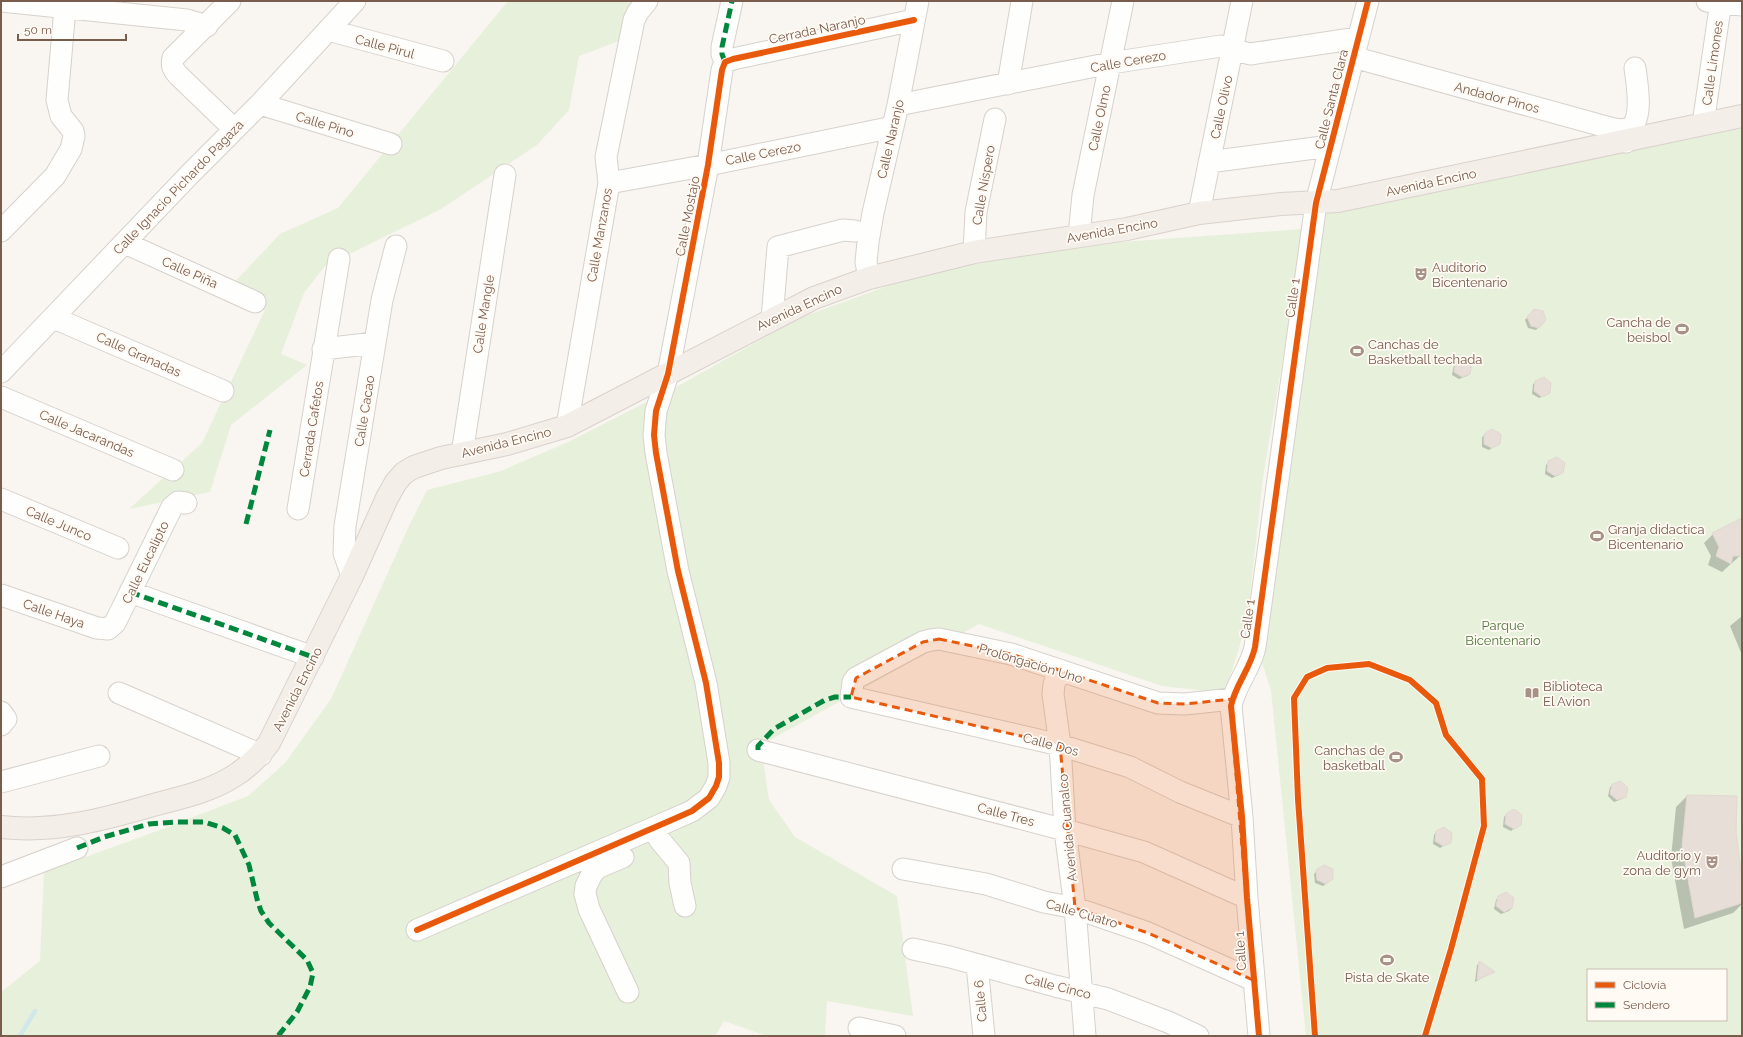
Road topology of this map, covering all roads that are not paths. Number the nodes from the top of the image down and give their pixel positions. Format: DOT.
graph roads {
  1 [pos="1,1"];
  2 [pos="230,1"];
  3 [pos="355,1"];
  4 [pos="647,1"];
  5 [pos="732,1"];
  6 [pos="1022,1"];
  7 [pos="1123,1"];
  8 [pos="1242,1"];
  9 [pos="1368,1"];
  10 [pos="1716,2"];
  11 [pos="1742,5"];
  12 [pos="65,8"];
  13 [pos="916,10"];
  14 [pos="207,26"];
  15 [pos="328,30"];
  16 [pos="1233,48"];
  17 [pos="1356,48"];
  18 [pos="443,62"];
  19 [pos="725,62"];
  20 [pos="1111,63"];
  21 [pos="1635,68"];
  22 [pos="1008,84"];
  23 [pos="260,104"];
  24 [pos="898,105"];
  25 [pos="1742,116"];
  26 [pos="996,119"];
  27 [pos="1703,124"];
  28 [pos="893,127"];
  29 [pos="234,129"];
  30 [pos="1627,135"];
  31 [pos="391,144"];
  32 [pos="1330,146"];
  33 [pos="1209,162"];
  34 [pos="708,165"];
  35 [pos="505,175"];
  36 [pos="608,183"];
  37 [pos="1316,203"];
  38 [pos="1199,213"];
  39 [pos="1,231"];
  40 [pos="855,231"];
  41 [pos="1079,236"];
  42 [pos="125,243"];
  43 [pos="396,246"];
  44 [pos="974,252"];
  45 [pos="339,259"];
  46 [pos="869,278"];
  47 [pos="255,302"];
  48 [pos="54,318"];
  49 [pos="772,318"];
  50 [pos="375,343"];
  51 [pos="323,349"];
  52 [pos="1,372"];
  53 [pos="668,374"];
  54 [pos="223,391"];
  55 [pos="1,397"];
  56 [pos="567,426"];
  57 [pos="462,454"];
  58 [pos="173,470"];
  59 [pos="1,499"];
  60 [pos="186,503"];
  61 [pos="298,509"];
  62 [pos="118,548"];
  63 [pos="352,576"];
  64 [pos="130,592"];
  65 [pos="1,595"];
  66 [pos="108,629"];
  67 [pos="313,657"];
  68 [pos="1060,670"];
  69 [pos="119,694"];
  70 [pos="851,697"];
  71 [pos="1232,699"];
  72 [pos="1060,745"];
  73 [pos="758,750"];
  74 [pos="261,755"];
  75 [pos="99,756"];
  76 [pos="1,782"];
  77 [pos="1242,817"];
  78 [pos="1,827"];
  79 [pos="1065,830"];
  80 [pos="663,831"];
  81 [pos="77,848"];
  82 [pos="903,869"];
  83 [pos="1,877"];
  84 [pos="1247,898"];
  85 [pos="685,906"];
  86 [pos="1075,908"];
  87 [pos="417,930"];
  88 [pos="913,949"];
  89 [pos="977,965"];
  90 [pos="1253,980"];
  91 [pos="628,992"];
  92 [pos="1081,992"];
  93 [pos="859,1028"];
  94 [pos="895,1036"];
  95 [pos="984,1036"];
  96 [pos="1085,1036"];
  97 [pos="1198,1036"];
  98 [pos="1259,1036"];
  1 -- 12 [label="street"];
  2 -- 14 [label="street"];
  3 -- 15 [label="street, Calle Ignacio Pichardo Pagaza"];
  4 -- 36 [label="street, Calle Manzanos"];
  5 -- 19 [label="street, Calle Mostajo"];
  6 -- 22 [label="street"];
  7 -- 20 [label="street, Calle Olmo"];
  8 -- 16 [label="street, Calle Olivo"];
  9 -- 17 [label="street, Calle Santa Clara"];
  10 -- 11 [label="street"];
  10 -- 27 [label="street, Calle Limones"];
  12 -- 14 [label="street"];
  12 -- 39 [label="street"];
  13 -- 19 [label="street, Cerrada Naranjo"];
  13 -- 24 [label="street, Calle Naranjo"];
  14 -- 29 [label="street"];
  15 -- 18 [label="street, Calle Pirul"];
  15 -- 23 [label="street, Calle Ignacio Pichardo Pagaza"];
  16 -- 17 [label="street, Calle Cerezo"];
  16 -- 20 [label="street, Calle Cerezo"];
  16 -- 33 [label="street, Calle Olivo"];
  17 -- 30 [label="street, Andador Pinos"];
  17 -- 32 [label="street, Calle Santa Clara"];
  19 -- 34 [label="street, Calle Mostajo"];
  20 -- 22 [label="street, Calle Cerezo"];
  20 -- 41 [label="street, Calle Olmo"];
  21 -- 30 [label="street"];
  22 -- 24 [label="street, Calle Cerezo"];
  23 -- 29 [label="street, Calle Ignacio Pichardo Pagaza"];
  23 -- 31 [label="street, Calle Pino"];
  24 -- 28 [label="street, Calle Naranjo"];
  25 -- 27 [label="main road, Avenida Encino"];
  26 -- 44 [label="street, Calle Níspero"];
  27 -- 30 [label="main road, Avenida Encino"];
  28 -- 34 [label="street, Calle Cerezo"];
  28 -- 46 [label="street, Calle Naranjo"];
  29 -- 42 [label="street, Calle Ignacio Pichardo Pagaza"];
  30 -- 37 [label="main road, Avenida Encino"];
  32 -- 33 [label="street"];
  32 -- 37 [label="street, Calle Santa Clara"];
  33 -- 38 [label="street, Calle Olivo"];
  34 -- 36 [label="street, Calle Cerezo"];
  34 -- 53 [label="street, Calle Mostajo"];
  35 -- 57 [label="street, Calle Mangle"];
  36 -- 56 [label="street, Calle Manzanos"];
  37 -- 38 [label="main road, Avenida Encino"];
  37 -- 71 [label="street, Calle 1"];
  38 -- 41 [label="main road, Avenida Encino"];
  40 -- 49 [label="street"];
  41 -- 44 [label="main road, Avenida Encino"];
  42 -- 47 [label="street, Calle Piña"];
  42 -- 48 [label="street, Calle Ignacio Pichardo Pagaza"];
  43 -- 50 [label="street, Calle Cacao"];
  44 -- 46 [label="main road, Avenida Encino"];
  45 -- 51 [label="street, Cerrada Cafetos"];
  46 -- 49 [label="main road, Avenida Encino"];
  48 -- 52 [label="street, Calle Ignacio Pichardo Pagaza"];
  48 -- 54 [label="street, Calle Granadas"];
  49 -- 53 [label="main road, Avenida Encino"];
  50 -- 51 [label="street"];
  50 -- 63 [label="street, Calle Cacao"];
  51 -- 61 [label="street, Cerrada Cafetos"];
  53 -- 56 [label="main road, Avenida Encino"];
  53 -- 80 [label="street, Calle Mostajo"];
  55 -- 58 [label="street, Calle Jacarandas"];
  56 -- 57 [label="main road, Avenida Encino"];
  57 -- 63 [label="main road, Avenida Encino"];
  59 -- 62 [label="street, Calle Junco"];
  60 -- 64 [label="street, Calle Eucalipto"];
  63 -- 67 [label="main road, Avenida Encino"];
  64 -- 66 [label="street, Calle Eucalipto"];
  64 -- 67 [label="street"];
  65 -- 66 [label="street, Calle Haya"];
  67 -- 74 [label="main road, Avenida Encino"];
  68 -- 70 [label="street, Prolongación Uno"];
  68 -- 71 [label="street, Prolongación Uno"];
  68 -- 72 [label="street, Avenida Cuanalco"];
  69 -- 74 [label="street"];
  70 -- 72 [label="street, Calle Dos"];
  71 -- 77 [label="street, Calle 1"];
  72 -- 77 [label="street, Calle Dos"];
  72 -- 79 [label="street, Avenida Cuanalco"];
  73 -- 79 [label="street, Calle Tres"];
  74 -- 78 [label="main road, Avenida Encino"];
  75 -- 76 [label="street"];
  77 -- 84 [label="street, Calle 1"];
  79 -- 84 [label="street, Calle Tres"];
  79 -- 86 [label="street, Avenida Cuanalco"];
  80 -- 85 [label="street"];
  80 -- 87 [label="street"];
  80 -- 91 [label="street"];
  81 -- 83 [label="street"];
  82 -- 86 [label="street, Calle Cuatro"];
  84 -- 90 [label="street, Calle 1"];
  86 -- 90 [label="street, Calle Cuatro"];
  86 -- 92 [label="street, Avenida Cuanalco"];
  88 -- 89 [label="street, Calle Cinco"];
  89 -- 92 [label="street, Calle Cinco"];
  89 -- 95 [label="street, Calle 6"];
  90 -- 98 [label="street, Calle 1"];
  92 -- 96 [label="street, Avenida Cuanalco"];
  92 -- 97 [label="street, Calle Cinco"];
  93 -- 94 [label="street"];
}
